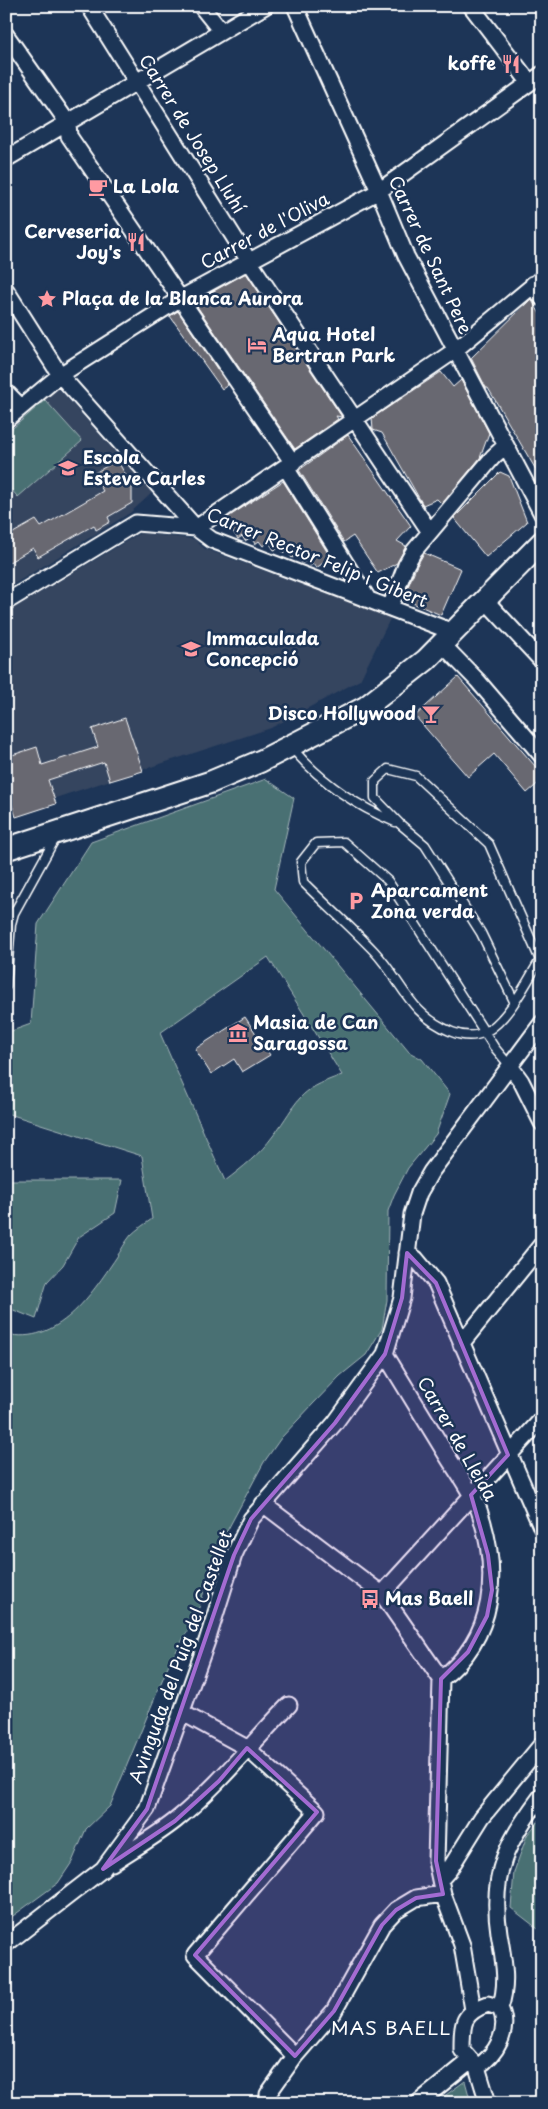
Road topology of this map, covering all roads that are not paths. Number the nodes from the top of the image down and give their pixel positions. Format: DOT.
graph roads {
  1 [pos="89,6"];
  2 [pos="201,6"];
  3 [pos="265,6"];
  4 [pos="294,6"];
  5 [pos="471,6"];
  6 [pos="221,32"];
  7 [pos="6,35"];
  8 [pos="536,78"];
  9 [pos="138,82"];
  10 [pos="68,130"];
  11 [pos="6,159"];
  12 [pos="379,191"];
  13 [pos="249,261"];
  14 [pos="538,281"];
  15 [pos="6,290"];
  16 [pos="181,298"];
  17 [pos="542,298"];
  18 [pos="454,351"];
  19 [pos="60,375"];
  20 [pos="6,392"];
  21 [pos="21,407"];
  22 [pos="354,418"];
  23 [pos="6,420"];
  24 [pos="505,446"];
  25 [pos="289,466"];
  26 [pos="542,514"];
  27 [pos="196,528"];
  28 [pos="430,532"];
  29 [pos="542,542"];
  30 [pos="368,599"];
  31 [pos="486,601"];
  32 [pos="6,602"];
  33 [pos="390,608"];
  34 [pos="448,638"];
  35 [pos="542,661"];
  36 [pos="291,747"];
  37 [pos="542,756"];
  38 [pos="400,824"];
  39 [pos="60,832"];
  40 [pos="6,836"];
  41 [pos="6,849"];
  42 [pos="8,963"];
  43 [pos="6,986"];
  44 [pos="514,1001"];
  45 [pos="542,1023"];
  46 [pos="485,1032"];
  47 [pos="510,1066"];
  48 [pos="542,1123"];
  49 [pos="542,1244"];
  50 [pos="407,1253"];
  51 [pos="461,1344"];
  52 [pos="385,1354"];
  53 [pos="542,1420"];
  54 [pos="508,1455"];
  55 [pos="471,1495"];
  56 [pos="263,1504"];
  57 [pos="542,1529"];
  58 [pos="382,1594"];
  59 [pos="441,1679"];
  60 [pos="289,1705"];
  61 [pos="181,1712"];
  62 [pos="542,1744"];
  63 [pos="247,1748"];
  64 [pos="542,1795"];
  65 [pos="103,1869"];
  66 [pos="442,1887"];
  67 [pos="6,1944"];
  68 [pos="500,2008"];
  69 [pos="473,2010"];
  70 [pos="295,2056"];
  71 [pos="474,2063"];
  72 [pos="268,2094"];
  73 [pos="418,2103"];
  74 [pos="488,2103"];
  1 -- 9 [label="street, Carrer de Josep Lluhí"];
  2 -- 6 [label="street"];
  3 -- 6 [label="street"];
  4 -- 12 [label="street, Carrer de Sant Pere"];
  5 -- 8 [label="street"];
  6 -- 9 [label="street"];
  7 -- 10 [label="street"];
  8 -- 12 [label="street, Carrer de l'Oliva"];
  9 -- 10 [label="street"];
  9 -- 13 [label="street, Carrer de Josep Lluhí"];
  10 -- 11 [label="street"];
  10 -- 16 [label="street"];
  12 -- 13 [label="street, Carrer de l'Oliva"];
  12 -- 18 [label="street, Carrer de Sant Pere"];
  13 -- 16 [label="street, Carrer de l'Oliva"];
  13 -- 22 [label="street, Carrer de Josep Lluhí"];
  14 -- 17 [label="street"];
  14 -- 18 [label="street"];
  15 -- 19 [label="street"];
  16 -- 19 [label="street, Carrer de l'Oliva"];
  16 -- 25 [label="street"];
  18 -- 22 [label="street"];
  18 -- 24 [label="street, Carrer de Sant Pere"];
  19 -- 21 [label="street, Carrer de l'Oliva"];
  19 -- 27 [label="street"];
  20 -- 21 [label="street"];
  21 -- 23 [label="street, Carrer de l'Oliva"];
  22 -- 25 [label="street"];
  22 -- 28 [label="street, Carrer de Josep Lluhí"];
  24 -- 26 [label="street, Carrer de Sant Pere"];
  24 -- 28 [label="street"];
  25 -- 27 [label="street"];
  25 -- 30 [label="street"];
  27 -- 30 [label="street, Carrer Rector Felip i Gibert"];
  27 -- 32 [label="street, Carrer Rector Felip i Gibert"];
  28 -- 33 [label="street"];
  29 -- 31 [label="main road"];
  30 -- 33 [label="street, Carrer Rector Felip i Gibert"];
  31 -- 34 [label="main road"];
  31 -- 35 [label="street"];
  33 -- 34 [label="street, Carrer Rector Felip i Gibert"];
  34 -- 36 [label="main road"];
  34 -- 37 [label="street"];
  34 -- 40 [label="main road"];
  36 -- 38 [label="lane"];
  36 -- 39 [label="main road"];
  38 -- 44 [label="lane"];
  38 -- 44 [label="lane"];
  39 -- 41 [label="main road"];
  39 -- 42 [label="lane"];
  42 -- 43 [label="lane"];
  44 -- 46 [label="lane"];
  45 -- 47 [label="street, Avinguda del Puig del Castellet"];
  46 -- 46 [label="lane"];
  46 -- 47 [label="lane"];
  47 -- 48 [label="street"];
  47 -- 50 [label="street, Avinguda del Puig del Castellet"];
  49 -- 51 [label="street"];
  50 -- 51 [label="street"];
  50 -- 52 [label="street, Avinguda del Puig del Castellet"];
  51 -- 54 [label="street"];
  52 -- 55 [label="street, Carrer de Lleida"];
  52 -- 56 [label="street, Avinguda del Puig del Castellet"];
  53 -- 54 [label="street"];
  54 -- 55 [label="street"];
  54 -- 57 [label="street"];
  55 -- 58 [label="street"];
  55 -- 59 [label="street, Carrer de Lleida"];
  56 -- 58 [label="street"];
  56 -- 61 [label="street, Avinguda del Puig del Castellet"];
  58 -- 59 [label="street"];
  59 -- 66 [label="street"];
  60 -- 63 [label="street"];
  61 -- 63 [label="street"];
  61 -- 65 [label="street, Avinguda del Puig del Castellet"];
  62 -- 66 [label="street"];
  63 -- 65 [label="street"];
  63 -- 70 [label="street"];
  64 -- 68 [label="street"];
  65 -- 67 [label="street, Avinguda del Puig del Castellet"];
  66 -- 69 [label="street"];
  66 -- 70 [label="street"];
  68 -- 69 [label="street"];
  68 -- 71 [label="street"];
  69 -- 71 [label="street"];
  70 -- 72 [label="street"];
  71 -- 73 [label="street"];
  71 -- 74 [label="street"];
}
